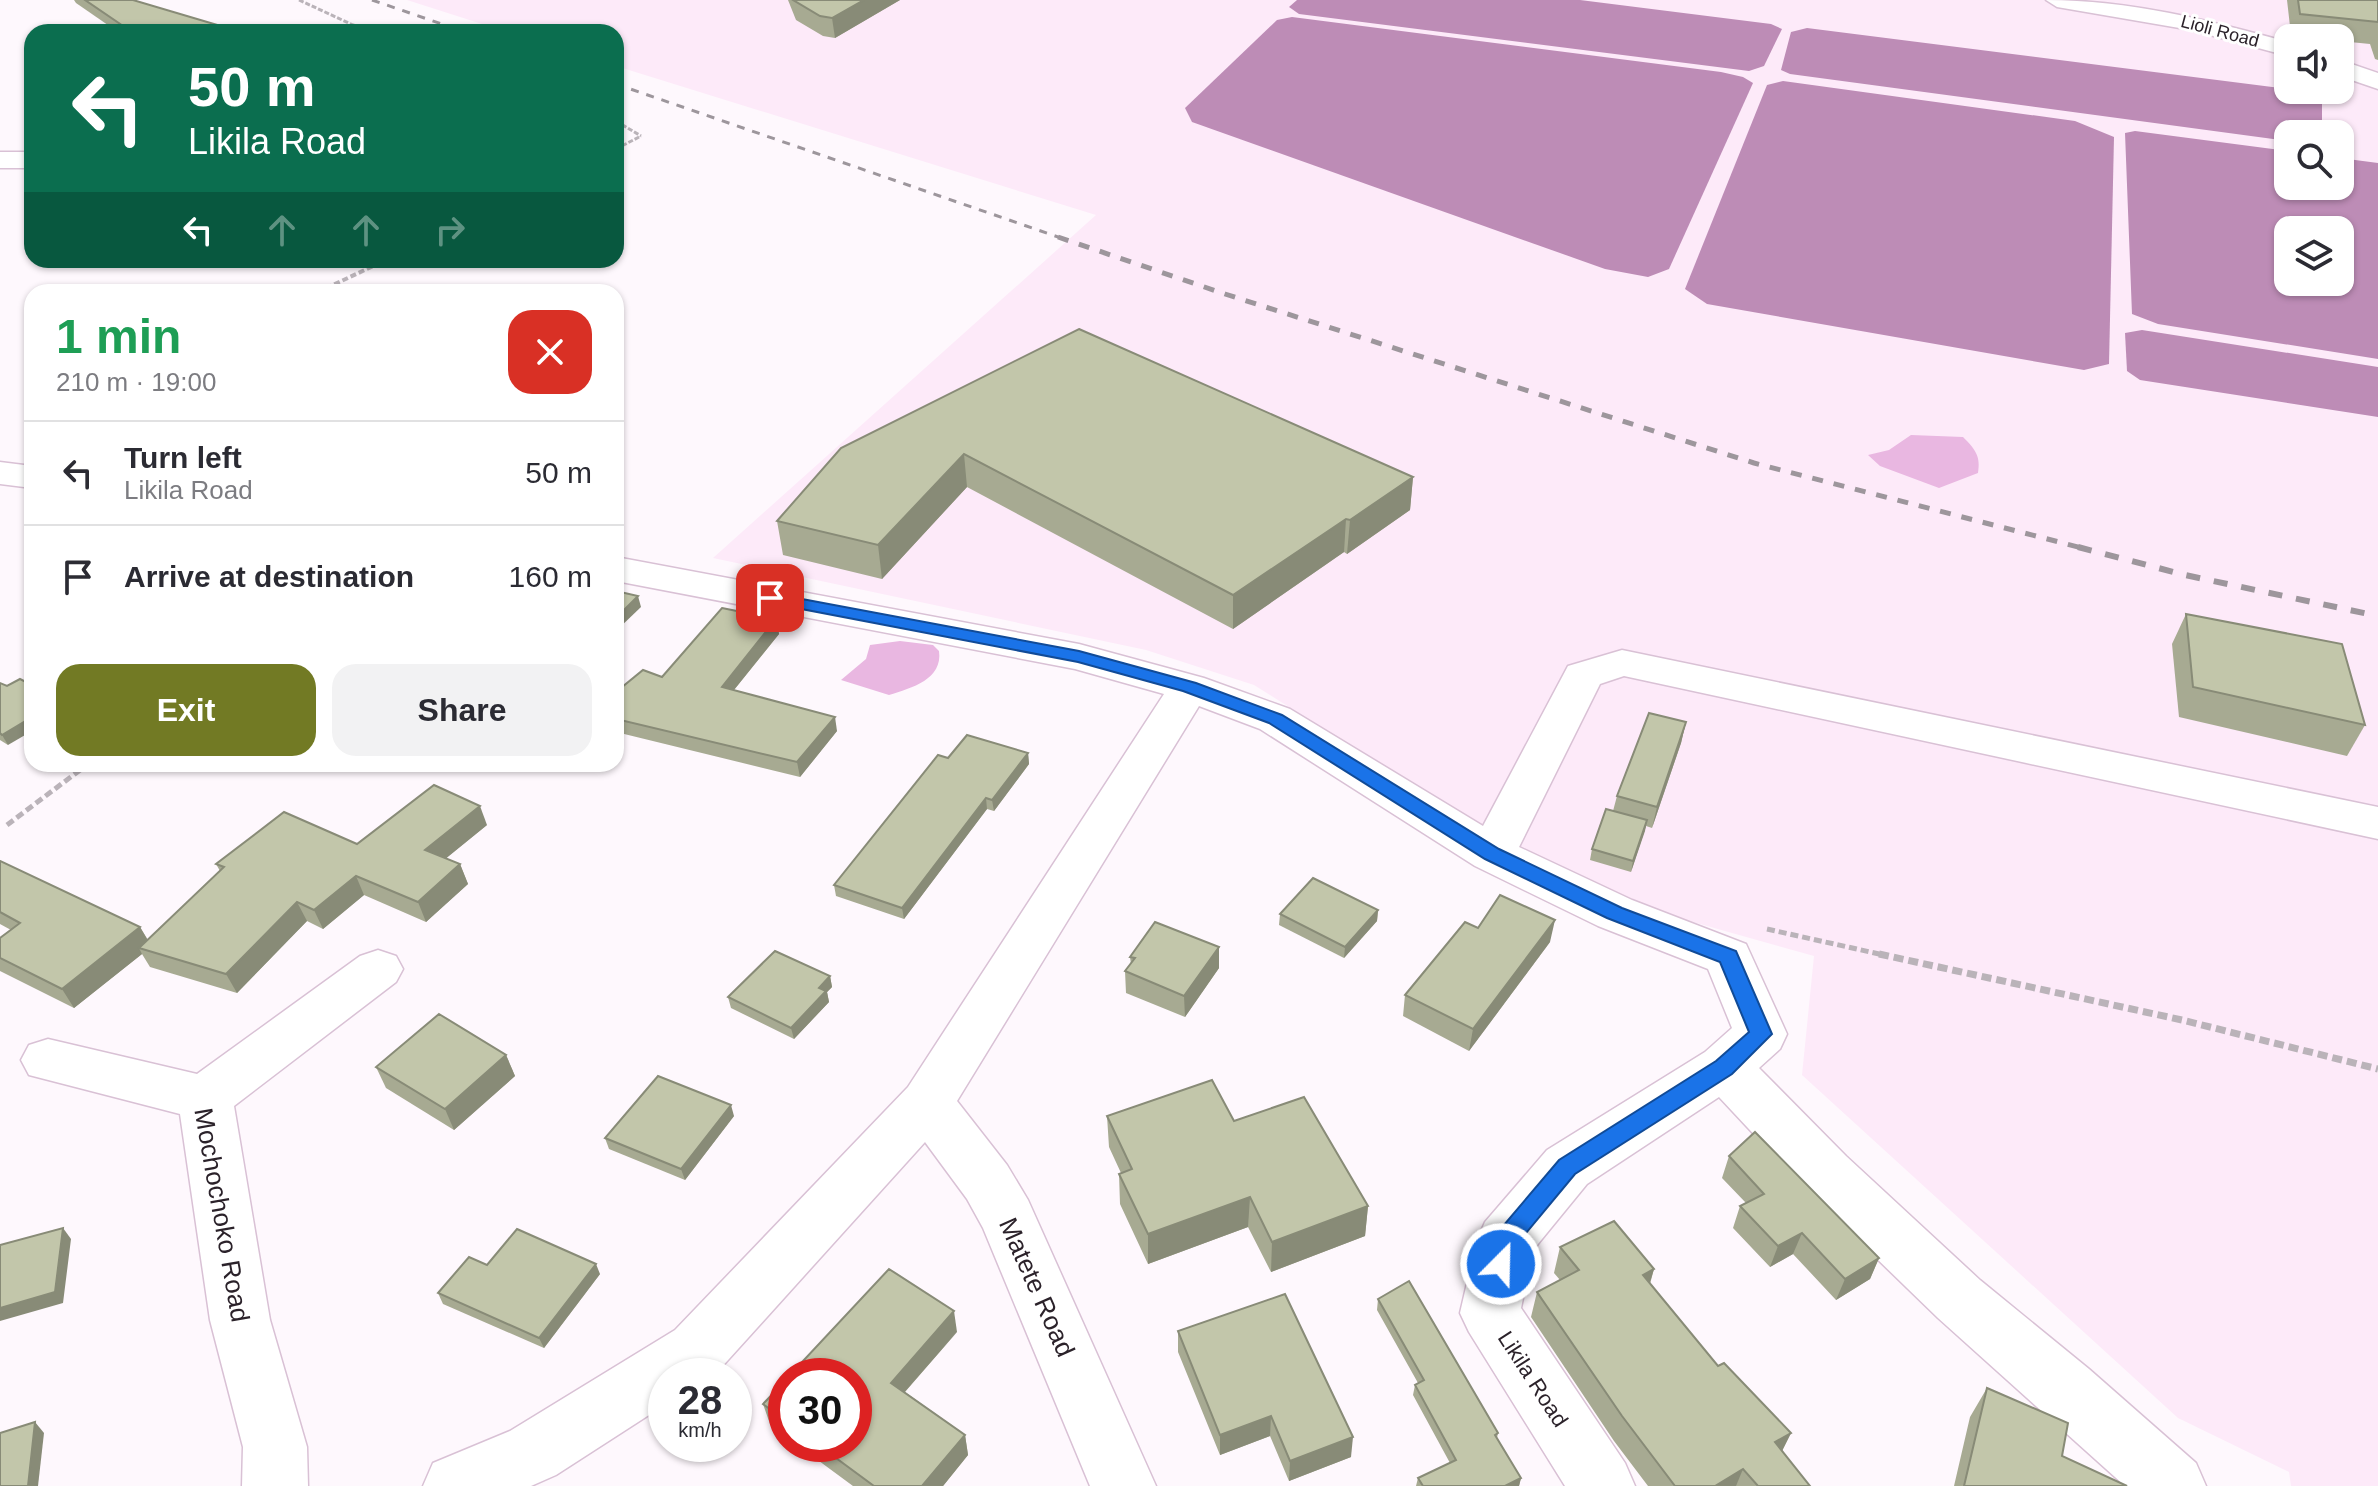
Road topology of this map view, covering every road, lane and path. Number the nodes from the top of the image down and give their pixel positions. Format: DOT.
graph roads {
  1 [pos="299,0"];
  2 [pos="2057,0"];
  3 [pos="2201,0"];
  4 [pos="2137,6"];
  5 [pos="2193,23"];
  6 [pos="351,24"];
  7 [pos="2274,45"];
  8 [pos="2354,73"];
  9 [pos="2378,82"];
  10 [pos="624,126"];
  11 [pos="624,145"];
  12 [pos="0,160"];
  13 [pos="24,160"];
  14 [pos="369,268"];
  15 [pos="335,284"];
  16 [pos="0,473"];
  17 [pos="24,476"];
  18 [pos="624,571"];
  19 [pos="1189,687"];
  20 [pos="77,772"];
  21 [pos="2378,823"];
  22 [pos="7,825"];
  23 [pos="1492,854"];
  24 [pos="1728,957"];
  25 [pos="378,969"];
  26 [pos="48,1060"];
  27 [pos="1724,1067"];
  28 [pos="2378,1069"];
  29 [pos="205,1098"];
  30 [pos="927,1103"];
  31 [pos="275,1486"];
  32 [pos="456,1486"];
  33 [pos="1123,1486"];
  34 [pos="1602,1486"];
  35 [pos="2173,1486"];
  1 -- 6 [label="path"];
  2 -- 4 [label="street, Lioli Road"];
  3 -- 5 [label="street"];
  4 -- 5 [label="street, Lioli Road"];
  5 -- 7 [label="street, Lioli Road"];
  8 -- 9 [label="street"];
  10 -- 11 [label="path"];
  12 -- 13 [label="street"];
  14 -- 15 [label="path"];
  16 -- 17 [label="street"];
  18 -- 19 [label="street"];
  19 -- 23 [label="street"];
  19 -- 30 [label="street"];
  20 -- 22 [label="path"];
  21 -- 23 [label="street"];
  23 -- 24 [label="street"];
  24 -- 27 [label="street, Likila Road"];
  24 -- 28 [label="path"];
  25 -- 29 [label="street"];
  26 -- 29 [label="street, Mochochoko Road"];
  27 -- 34 [label="street, Likila Road"];
  27 -- 35 [label="street"];
  29 -- 31 [label="street, Mochochoko Road"];
  30 -- 32 [label="street"];
  30 -- 33 [label="street, Matete Road"];
}
